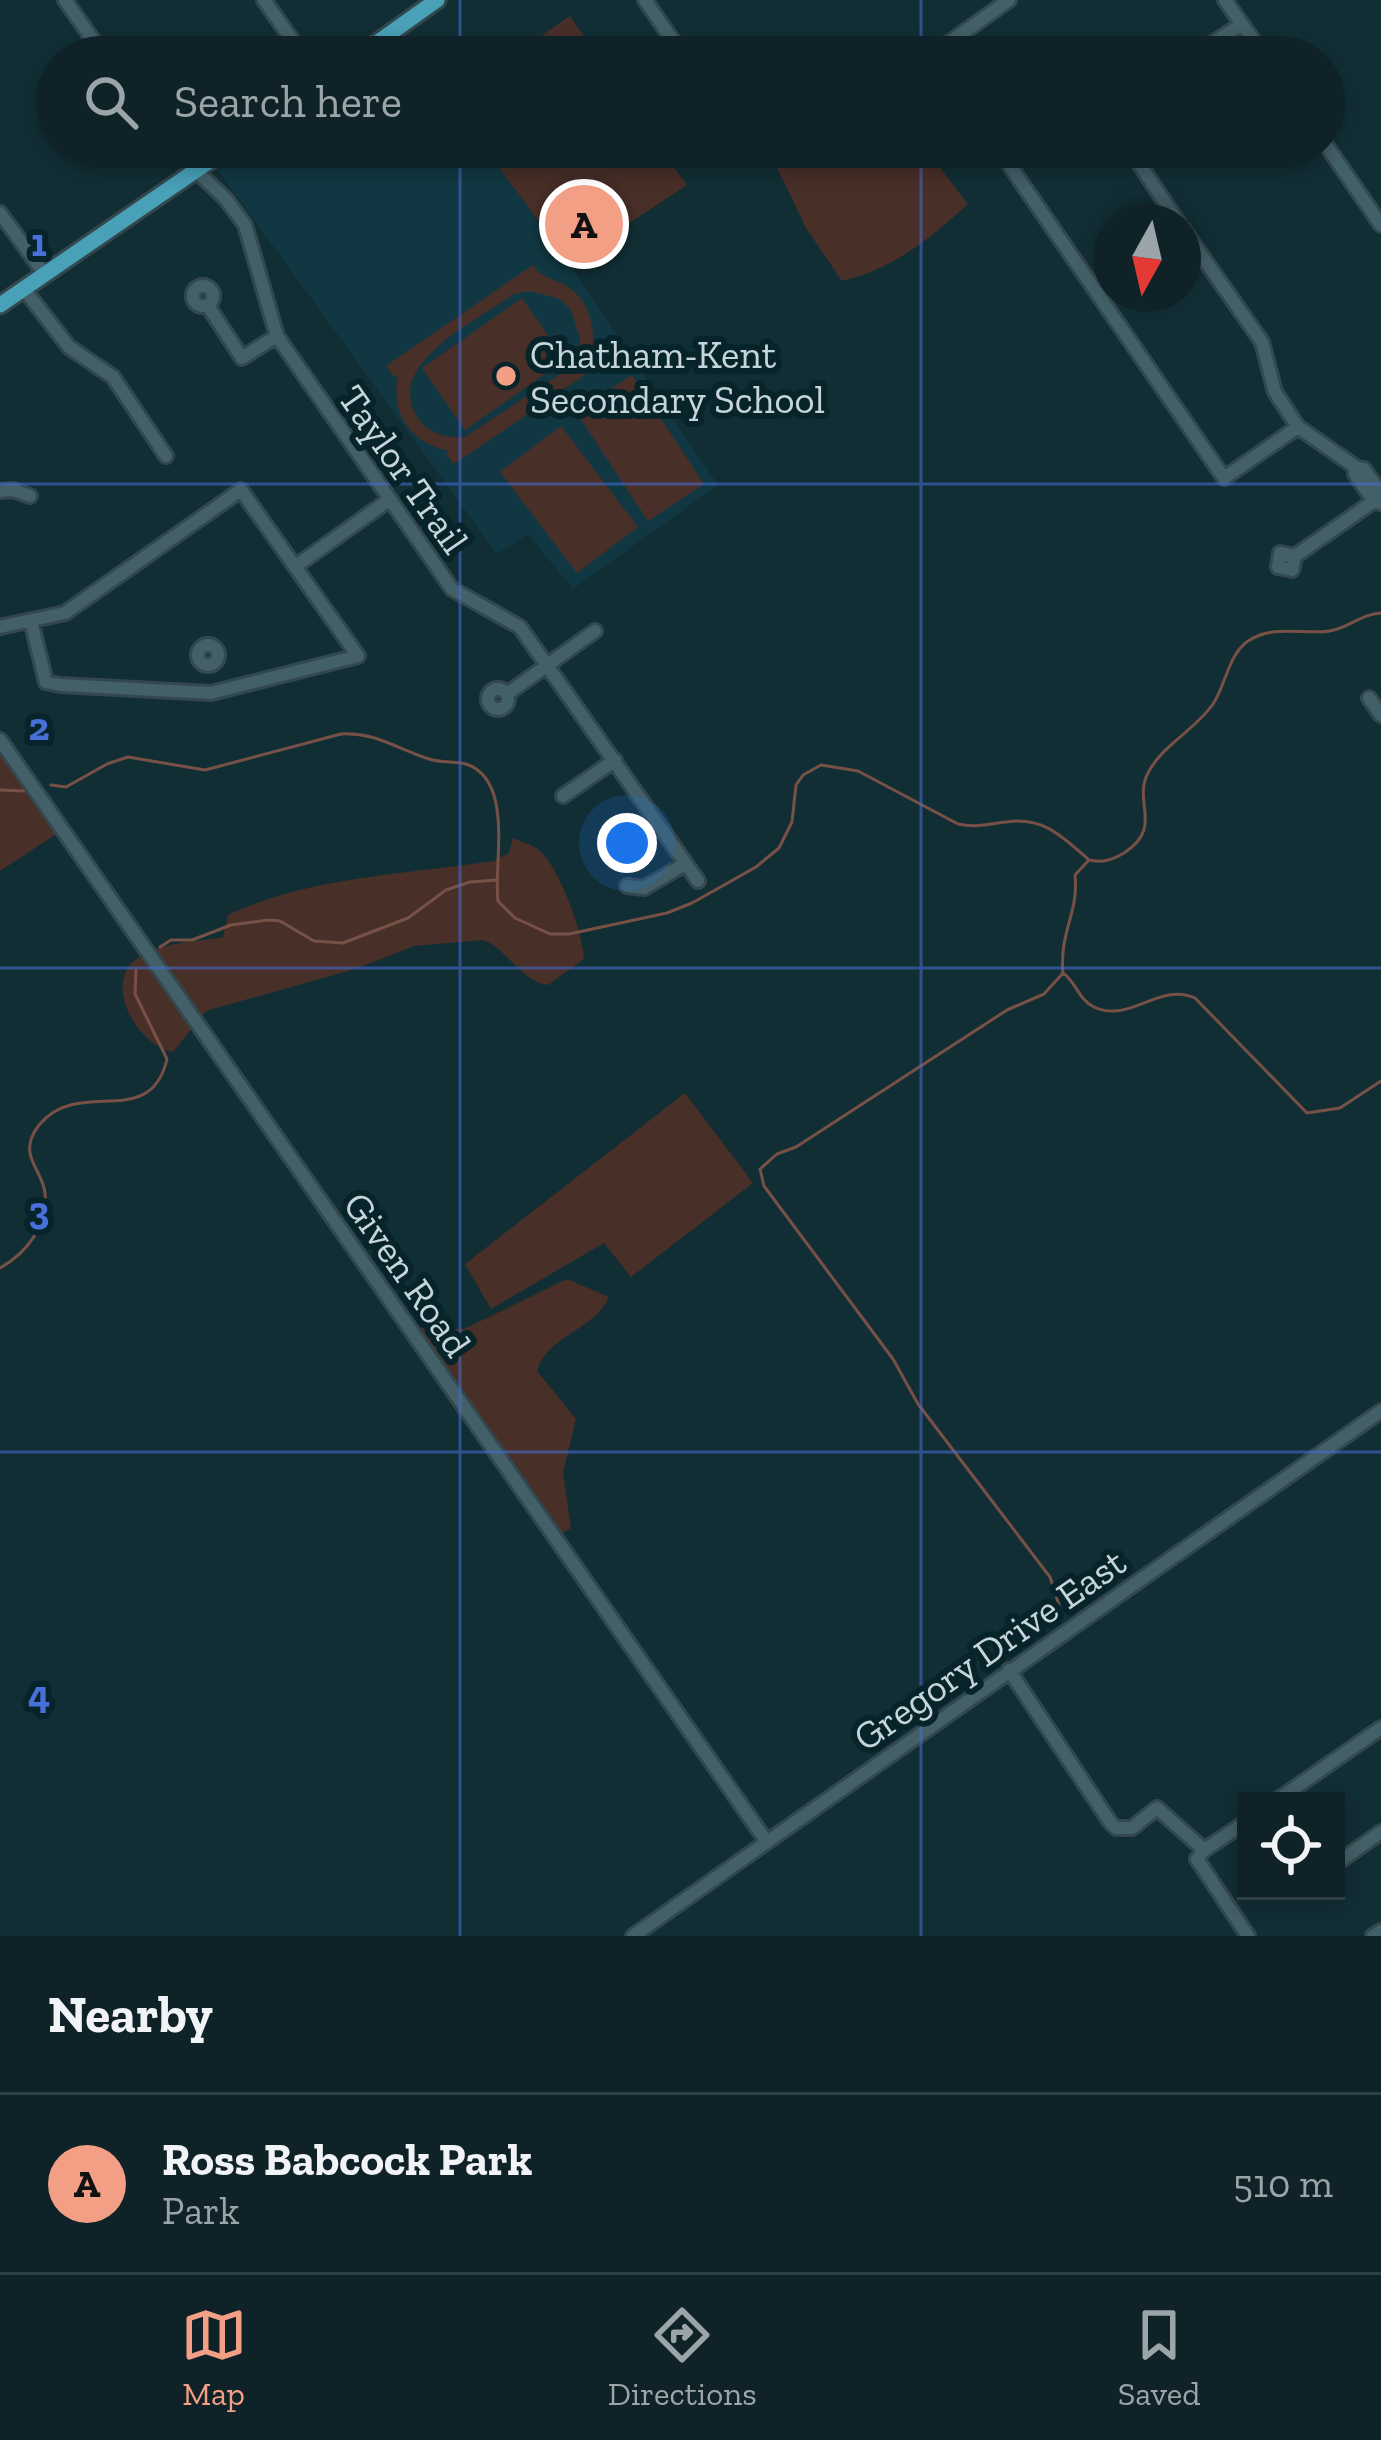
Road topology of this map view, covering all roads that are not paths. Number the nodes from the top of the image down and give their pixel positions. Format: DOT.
graph roads {
  1 [pos="65,0"];
  2 [pos="264,0"];
  3 [pos="437,0"];
  4 [pos="645,0"];
  5 [pos="1009,0"];
  6 [pos="1225,0"];
  7 [pos="1242,24"];
  8 [pos="90,36"];
  9 [pos="289,36"];
  10 [pos="386,36"];
  11 [pos="670,36"];
  12 [pos="958,36"];
  13 [pos="1223,36"];
  14 [pos="1250,36"];
  15 [pos="193,168"];
  16 [pos="200,168"];
  17 [pos="1011,168"];
  18 [pos="1142,168"];
  19 [pos="1342,168"];
  20 [pos="196,171"];
  21 [pos="1167,204"];
  22 [pos="0,213"];
  23 [pos="1381,224"];
  24 [pos="1201,254"];
  25 [pos="44,273"];
  26 [pos="24,289"];
  27 [pos="0,305"];
  28 [pos="208,305"];
  29 [pos="277,336"];
  30 [pos="1298,427"];
  31 [pos="166,456"];
  32 [pos="0,491"];
  33 [pos="30,496"];
  34 [pos="389,500"];
  35 [pos="1380,500"];
  36 [pos="1294,556"];
  37 [pos="296,566"];
  38 [pos="31,621"];
  39 [pos="0,627"];
  40 [pos="595,631"];
  41 [pos="209,665"];
  42 [pos="547,666"];
  43 [pos="211,693"];
  44 [pos="506,694"];
  45 [pos="1369,698"];
  46 [pos="1381,716"];
  47 [pos="0,740"];
  48 [pos="615,760"];
  49 [pos="563,796"];
  50 [pos="685,863"];
  51 [pos="698,881"];
  52 [pos="627,886"];
  53 [pos="1381,1411"];
  54 [pos="1009,1670"];
  55 [pos="1381,1727"];
  56 [pos="1289,1792"];
  57 [pos="1237,1828"];
  58 [pos="1381,1832"];
  59 [pos="767,1842"];
  60 [pos="1204,1850"];
  61 [pos="1345,1858"];
  62 [pos="1381,1931"];
  63 [pos="632,1936"];
  64 [pos="1248,1936"];
  65 [pos="1373,1936"];
  1 -- 8 [label="street"];
  2 -- 9 [label="street"];
  3 -- 10 [label="main road"];
  4 -- 11 [label="street"];
  5 -- 12 [label="street"];
  6 -- 7 [label="street"];
  7 -- 13 [label="street"];
  7 -- 14 [label="street"];
  15 -- 20 [label="street, Taylor Trail"];
  16 -- 20 [label="main road"];
  17 -- 30 [label="street"];
  18 -- 21 [label="street"];
  19 -- 23 [label="street"];
  20 -- 25 [label="main road"];
  20 -- 29 [label="street, Taylor Trail"];
  22 -- 25 [label="street"];
  24 -- 30 [label="street"];
  25 -- 26 [label="main road"];
  26 -- 27 [label="main road"];
  26 -- 31 [label="street"];
  28 -- 29 [label="street"];
  29 -- 34 [label="street, Taylor Trail"];
  30 -- 35 [label="street"];
  32 -- 33 [label="street"];
  34 -- 37 [label="street"];
  34 -- 42 [label="street, Taylor Trail"];
  35 -- 36 [label="street"];
  37 -- 38 [label="street"];
  37 -- 43 [label="street"];
  38 -- 39 [label="street"];
  38 -- 43 [label="street"];
  40 -- 42 [label="street"];
  41 -- 43 [label="street"];
  42 -- 44 [label="street"];
  42 -- 48 [label="street, Taylor Trail"];
  45 -- 46 [label="street"];
  47 -- 59 [label="street, Given Road"];
  48 -- 49 [label="street"];
  48 -- 50 [label="street, Taylor Trail"];
  50 -- 51 [label="street, Taylor Trail"];
  50 -- 52 [label="street"];
  53 -- 54 [label="street, Gregory Drive East"];
  54 -- 59 [label="street, Gregory Drive East"];
  54 -- 60 [label="street"];
  55 -- 56 [label="street"];
  57 -- 60 [label="street"];
  58 -- 61 [label="street"];
  59 -- 63 [label="street, Gregory Drive East"];
  60 -- 64 [label="street"];
  62 -- 65 [label="street"];
}
